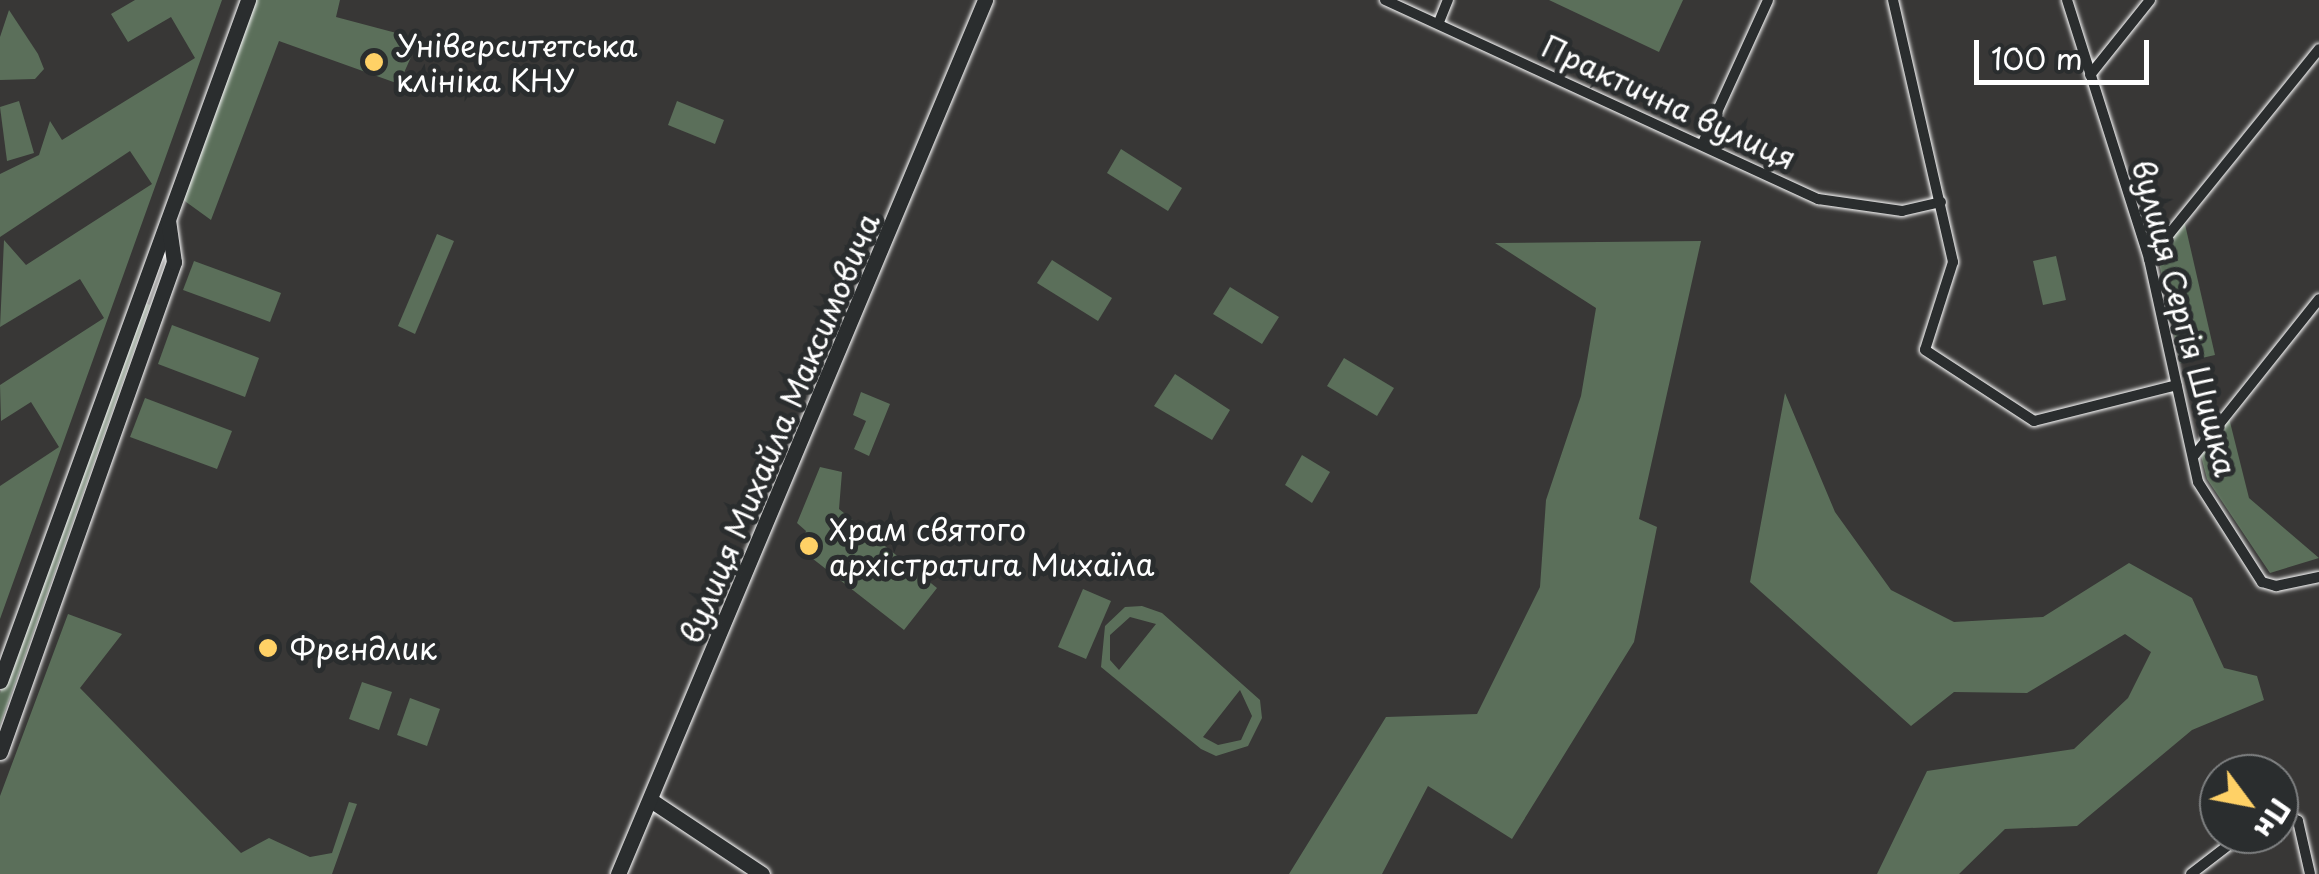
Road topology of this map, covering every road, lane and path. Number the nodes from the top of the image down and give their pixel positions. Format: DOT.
graph roads {
  1 [pos="248,0"];
  2 [pos="986,0"];
  3 [pos="1385,0"];
  4 [pos="1448,0"];
  5 [pos="1768,0"];
  6 [pos="1893,0"];
  7 [pos="2067,0"];
  8 [pos="2150,0"];
  9 [pos="1438,22"];
  10 [pos="2319,48"];
  11 [pos="2090,75"];
  12 [pos="1702,144"];
  13 [pos="1940,202"];
  14 [pos="168,220"];
  15 [pos="2149,259"];
  16 [pos="2319,298"];
  17 [pos="2177,386"];
  18 [pos="2193,457"];
  19 [pos="2319,577"];
  20 [pos="0,681"];
  21 [pos="0,752"];
  22 [pos="652,801"];
  23 [pos="2299,825"];
  24 [pos="2218,854"];
  25 [pos="618,874"];
  26 [pos="762,874"];
  27 [pos="2192,874"];
  28 [pos="2310,874"];
  1 -- 14 [label="street"];
  2 -- 22 [label="street, вулиця Михайла Максимовича"];
  3 -- 9 [label="street, Практична вулиця"];
  4 -- 9 [label="street"];
  5 -- 12 [label="street"];
  6 -- 13 [label="street"];
  7 -- 11 [label="street, вулиця Сергія Шишка"];
  8 -- 11 [label="street"];
  9 -- 12 [label="street, Практична вулиця"];
  10 -- 15 [label="street"];
  11 -- 15 [label="street, вулиця Сергія Шишка"];
  12 -- 13 [label="street, Практична вулиця"];
  13 -- 17 [label="street"];
  14 -- 20 [label="street"];
  14 -- 21 [label="street"];
  15 -- 17 [label="street, вулиця Сергія Шишка"];
  16 -- 18 [label="street"];
  17 -- 18 [label="street, вулиця Сергія Шишка"];
  18 -- 19 [label="street, вулиця Сергія Шишка"];
  22 -- 25 [label="street, вулиця Михайла Максимовича"];
  22 -- 26 [label="street"];
  23 -- 28 [label="street"];
  24 -- 27 [label="street"];
}
